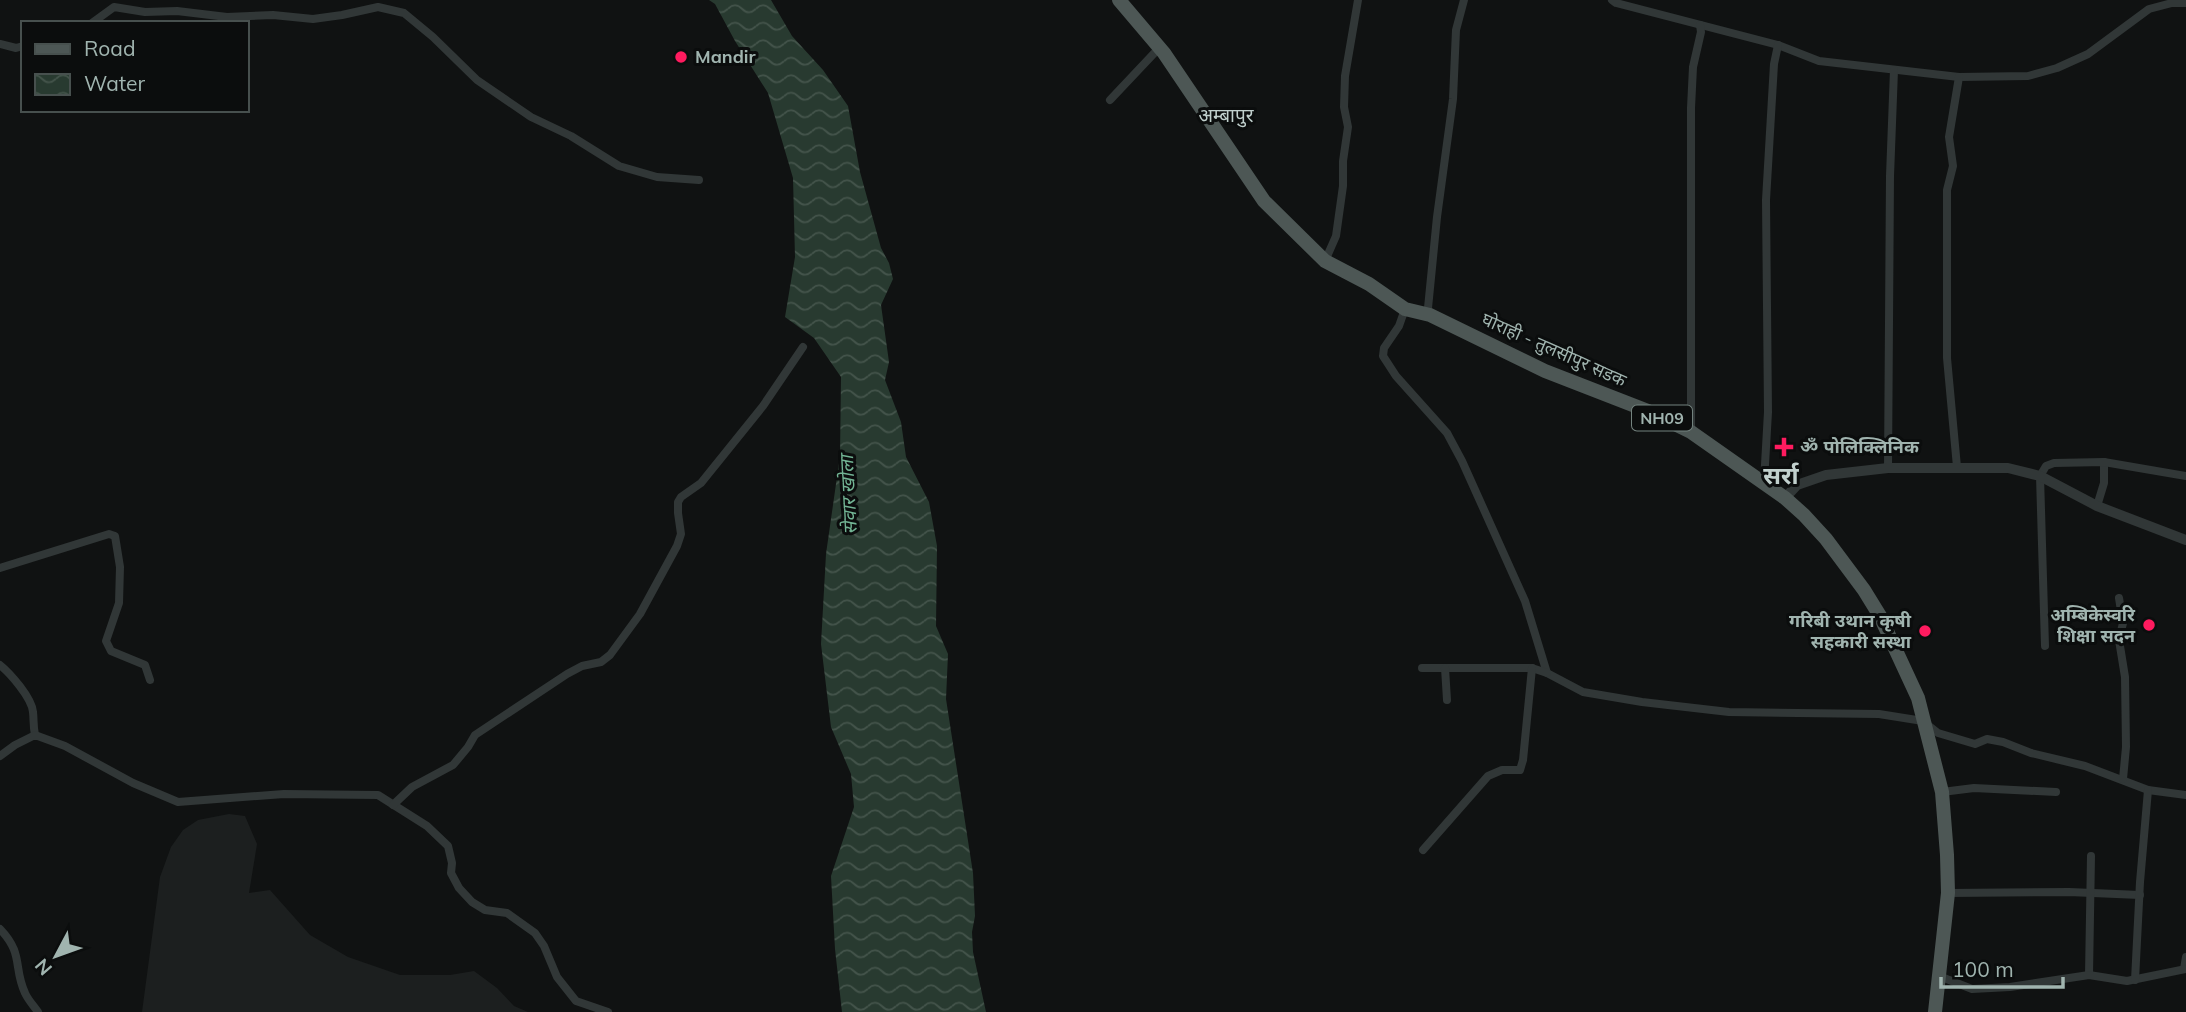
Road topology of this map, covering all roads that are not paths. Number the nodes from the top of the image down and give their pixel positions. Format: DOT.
graph roads {
  1 [pos="1119,0"];
  2 [pos="1358,0"];
  3 [pos="1464,0"];
  4 [pos="1612,0"];
  5 [pos="2172,2"];
  6 [pos="2186,3"];
  7 [pos="95,21"];
  8 [pos="1700,25"];
  9 [pos="0,44"];
  10 [pos="1778,46"];
  11 [pos="21,47"];
  12 [pos="1160,47"];
  13 [pos="1894,70"];
  14 [pos="1959,77"];
  15 [pos="1110,100"];
  16 [pos="699,180"];
  17 [pos="1325,261"];
  18 [pos="1405,309"];
  19 [pos="1430,315"];
  20 [pos="803,346"];
  21 [pos="1691,432"];
  22 [pos="2104,461"];
  23 [pos="1957,467"];
  24 [pos="1888,468"];
  25 [pos="2040,476"];
  26 [pos="2186,476"];
  27 [pos="1764,482"];
  28 [pos="1785,498"];
  29 [pos="2097,506"];
  30 [pos="2186,540"];
  31 [pos="0,568"];
  32 [pos="2119,598"];
  33 [pos="2045,646"];
  34 [pos="0,665"];
  35 [pos="1422,668"];
  36 [pos="1445,668"];
  37 [pos="1532,668"];
  38 [pos="1547,673"];
  39 [pos="150,680"];
  40 [pos="1447,700"];
  41 [pos="1923,721"];
  42 [pos="35,735"];
  43 [pos="0,756"];
  44 [pos="2123,779"];
  45 [pos="2148,790"];
  46 [pos="1942,792"];
  47 [pos="2056,792"];
  48 [pos="2186,795"];
  49 [pos="393,805"];
  50 [pos="1423,850"];
  51 [pos="2091,856"];
  52 [pos="1948,893"];
  53 [pos="2089,894"];
  54 [pos="2140,895"];
  55 [pos="0,929"];
  56 [pos="2186,957"];
  57 [pos="2185,969"];
  58 [pos="1939,975"];
  59 [pos="2089,975"];
  60 [pos="2135,980"];
  61 [pos="38,1012"];
  62 [pos="608,1012"];
  63 [pos="1935,1012"];
  1 -- 12 [label="main road, घोराही - तुलसीपुर सडक / NH09"];
  2 -- 17 [label="street"];
  3 -- 19 [label="street"];
  4 -- 8 [label="street"];
  5 -- 6 [label="street"];
  5 -- 14 [label="street"];
  7 -- 16 [label="street"];
  8 -- 10 [label="street"];
  8 -- 21 [label="street"];
  9 -- 11 [label="street"];
  10 -- 13 [label="street"];
  10 -- 27 [label="street"];
  12 -- 15 [label="street"];
  12 -- 17 [label="main road, घोराही - तुलसीपुर सडक / NH09"];
  13 -- 14 [label="street"];
  13 -- 24 [label="street"];
  14 -- 23 [label="street"];
  17 -- 18 [label="main road, घोराही - तुलसीपुर सडक / NH09"];
  18 -- 19 [label="main road, घोराही - तुलसीपुर सडक / NH09"];
  18 -- 38 [label="street"];
  19 -- 21 [label="main road, घोराही - तुलसीपुर सडक / NH09"];
  20 -- 49 [label="street"];
  21 -- 27 [label="main road, घोराही - तुलसीपुर सडक / NH09"];
  22 -- 25 [label="street"];
  22 -- 26 [label="street"];
  22 -- 29 [label="street"];
  23 -- 24 [label="street"];
  23 -- 25 [label="street"];
  24 -- 28 [label="street"];
  25 -- 29 [label="street"];
  25 -- 33 [label="street"];
  27 -- 28 [label="main road, घोराही - तुलसीपुर सडक / NH09"];
  28 -- 41 [label="main road, घोराही - तुलसीपुर सडक / NH09"];
  29 -- 30 [label="street"];
  31 -- 39 [label="street"];
  32 -- 44 [label="street"];
  34 -- 42 [label="street"];
  35 -- 36 [label="street"];
  36 -- 37 [label="street"];
  36 -- 40 [label="street"];
  37 -- 38 [label="street"];
  37 -- 50 [label="street"];
  38 -- 41 [label="street"];
  41 -- 44 [label="street"];
  41 -- 46 [label="main road, घोराही - तुलसीपुर सडक / NH09"];
  42 -- 43 [label="street"];
  42 -- 49 [label="street"];
  44 -- 45 [label="street"];
  45 -- 48 [label="street"];
  45 -- 54 [label="street"];
  46 -- 47 [label="street"];
  46 -- 52 [label="main road, घोराही - तुलसीपुर सडक / NH09"];
  49 -- 62 [label="street"];
  51 -- 53 [label="street"];
  52 -- 53 [label="street"];
  52 -- 58 [label="main road, घोराही - तुलसीपुर सडक / NH09"];
  53 -- 54 [label="street"];
  53 -- 59 [label="street"];
  54 -- 60 [label="street"];
  55 -- 61 [label="street"];
  56 -- 57 [label="street"];
  57 -- 60 [label="street"];
  58 -- 59 [label="street"];
  58 -- 63 [label="main road, घोराही - तुलसीपुर सडक / NH09"];
  59 -- 60 [label="street"];
}
